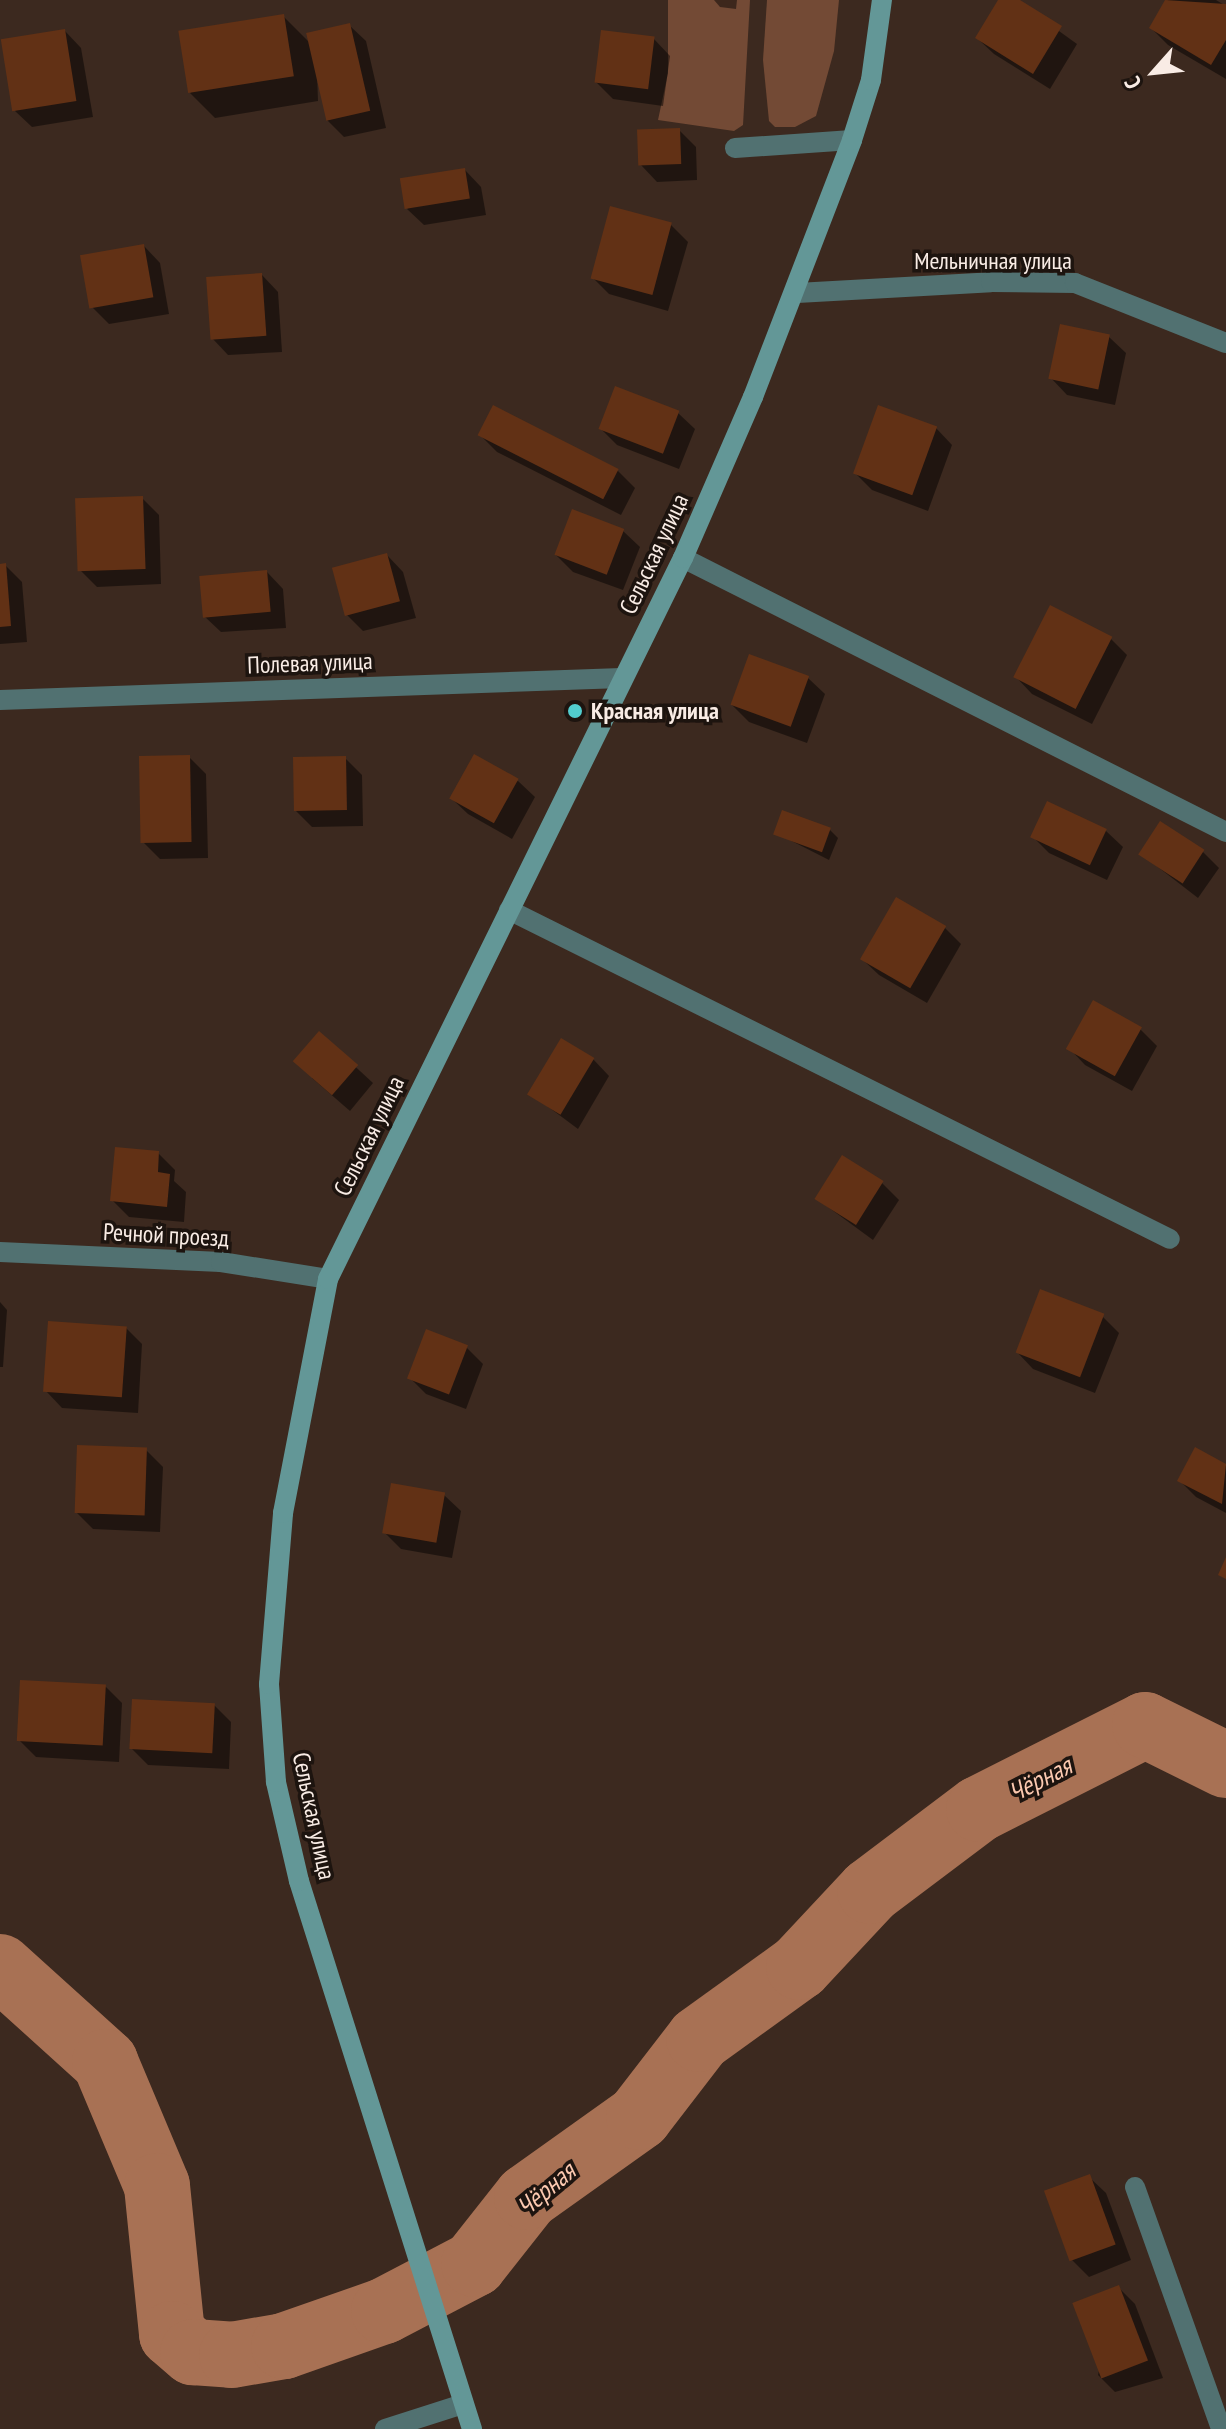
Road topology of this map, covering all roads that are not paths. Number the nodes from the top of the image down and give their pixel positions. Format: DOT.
graph roads {
  1 [pos="882,0"];
  2 [pos="852,140"];
  3 [pos="735,148"];
  4 [pos="797,293"];
  5 [pos="1226,343"];
  6 [pos="683,558"];
  7 [pos="622,678"];
  8 [pos="0,700"];
  9 [pos="1226,832"];
  10 [pos="509,910"];
  11 [pos="1170,1239"];
  12 [pos="0,1252"];
  13 [pos="328,1279"];
  14 [pos="1135,2187"];
  15 [pos="463,2404"];
  16 [pos="385,2429"];
  17 [pos="472,2429"];
  18 [pos="1221,2429"];
  1 -- 2 [label="main road, Сельская улица"];
  2 -- 3 [label="street"];
  2 -- 4 [label="main road, Сельская улица"];
  4 -- 5 [label="street, Мельничная улица"];
  4 -- 6 [label="main road, Сельская улица"];
  6 -- 7 [label="main road, Сельская улица"];
  6 -- 9 [label="street"];
  7 -- 8 [label="street, Полевая улица"];
  7 -- 10 [label="main road, Сельская улица"];
  10 -- 11 [label="street"];
  10 -- 13 [label="main road, Сельская улица"];
  12 -- 13 [label="street, Речной проезд"];
  13 -- 15 [label="main road, Сельская улица"];
  14 -- 18 [label="street"];
  15 -- 16 [label="street"];
  15 -- 17 [label="main road, Сельская улица"];
}
